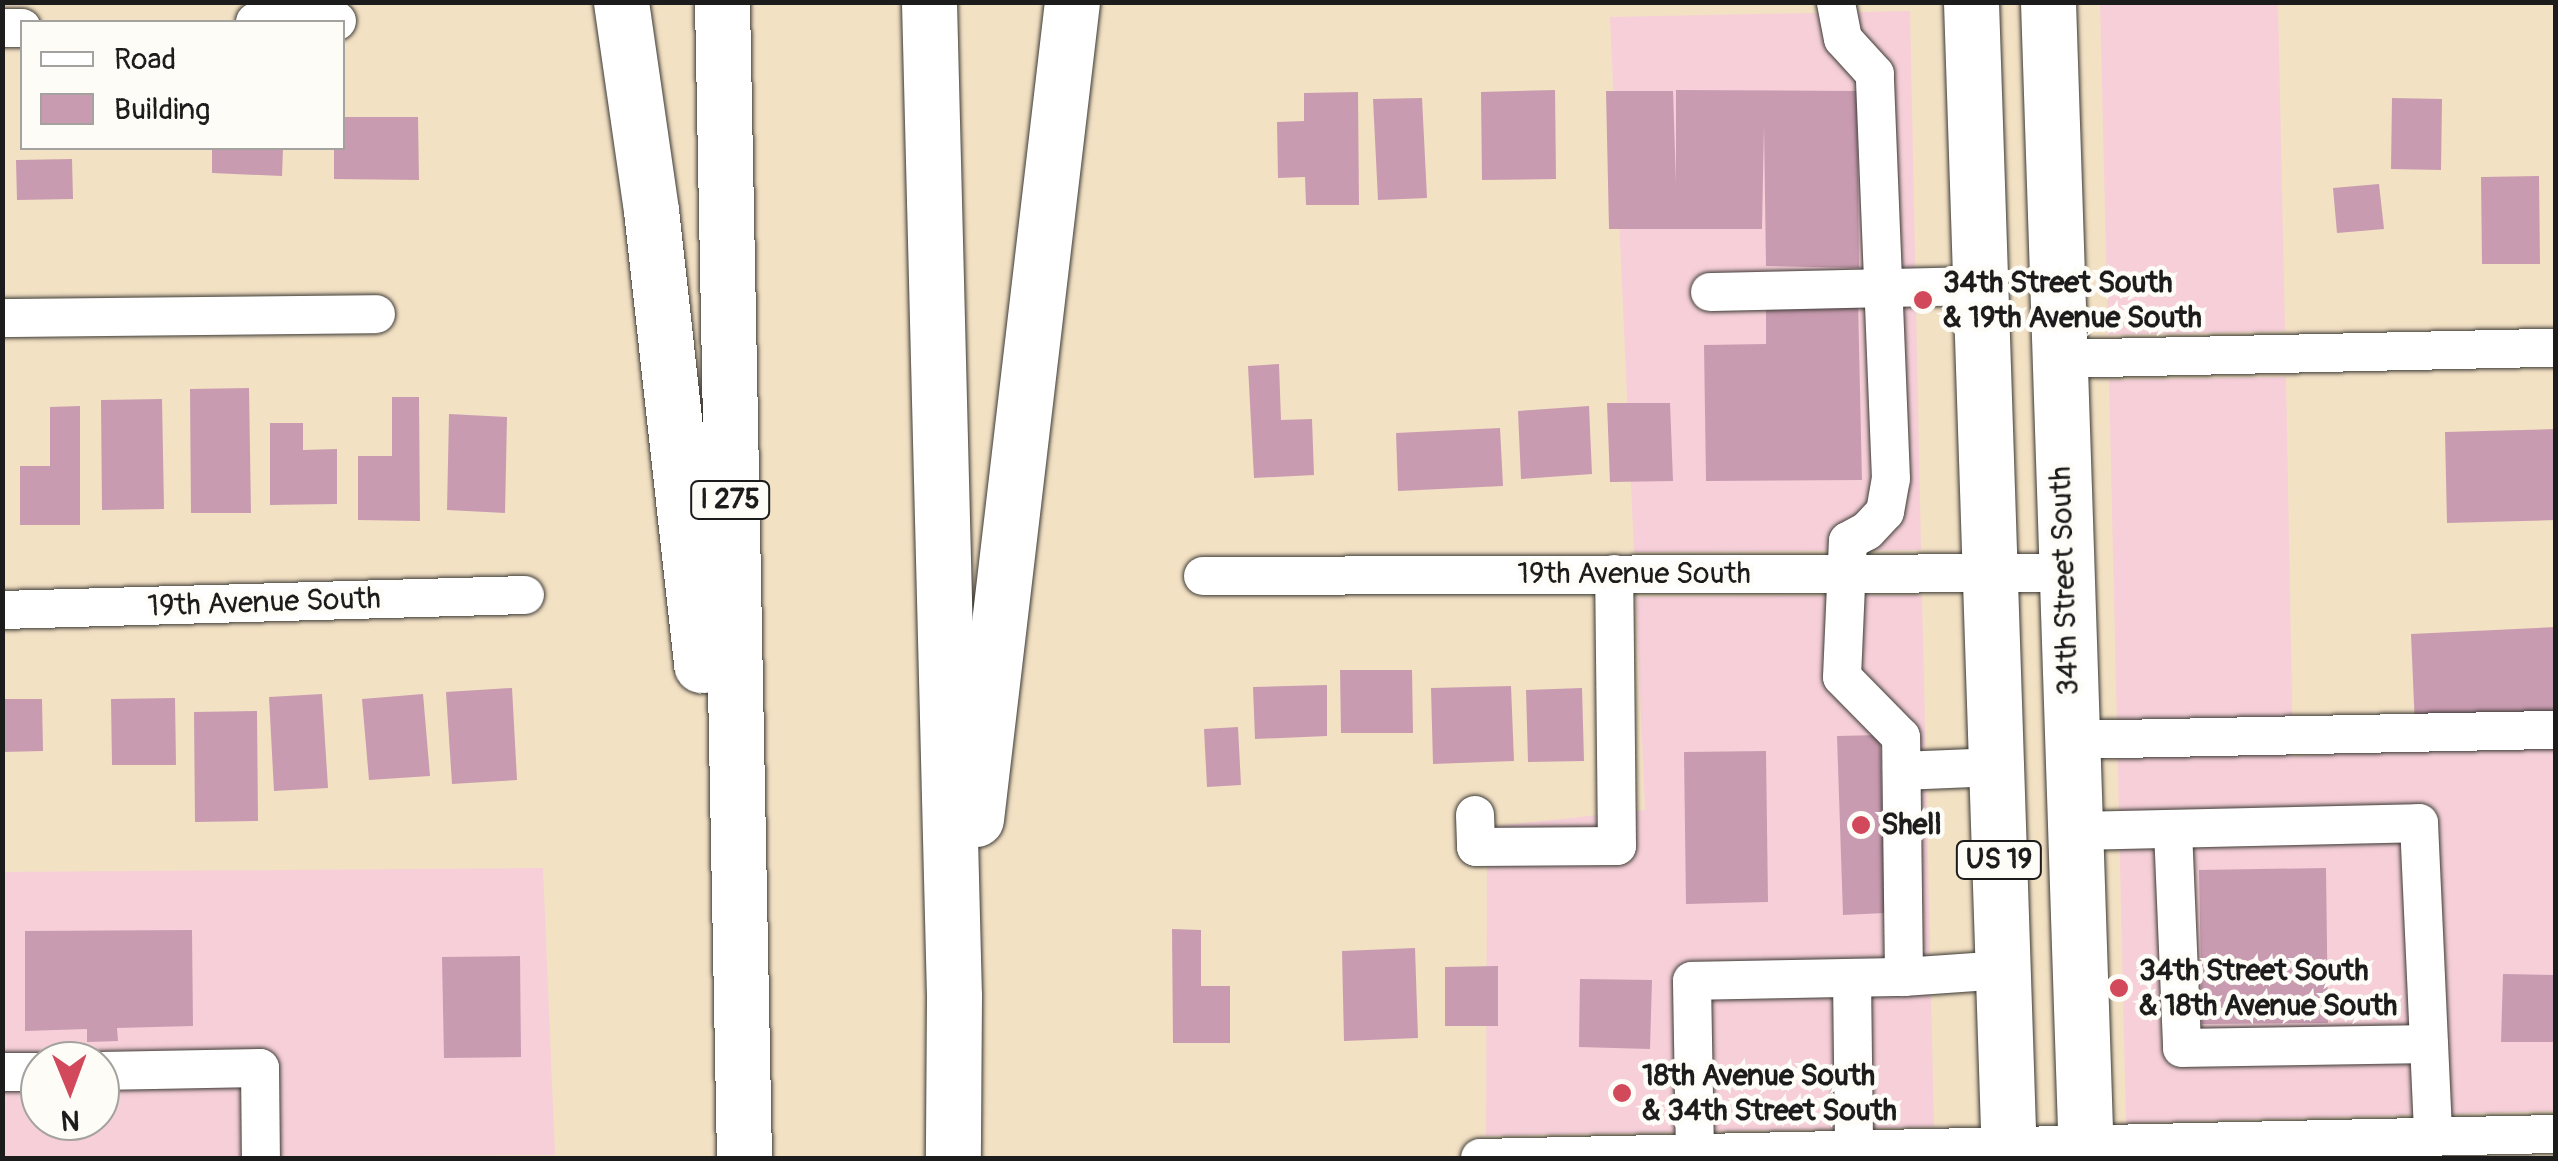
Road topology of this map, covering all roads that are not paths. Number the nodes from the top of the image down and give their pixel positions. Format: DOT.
graph roads {
  1 [pos="621,2"];
  2 [pos="722,2"];
  3 [pos="929,2"];
  4 [pos="1072,2"];
  5 [pos="1836,2"];
  6 [pos="1971,2"];
  7 [pos="2048,2"];
  8 [pos="1980,286"];
  9 [pos="1882,287"];
  10 [pos="1710,292"];
  11 [pos="376,314"];
  12 [pos="2,318"];
  13 [pos="2556,348"];
  14 [pos="2058,358"];
  15 [pos="1990,572"];
  16 [pos="1844,573"];
  17 [pos="2065,573"];
  18 [pos="1614,574"];
  19 [pos="1202,576"];
  20 [pos="525,595"];
  21 [pos="2,610"];
  22 [pos="2556,730"];
  23 [pos="2071,740"];
  24 [pos="1996,767"];
  25 [pos="1902,771"];
  26 [pos="1475,815"];
  27 [pos="2074,830"];
  28 [pos="2174,830"];
  29 [pos="2003,970"];
  30 [pos="1904,976"];
  31 [pos="1852,978"];
  32 [pos="954,996"];
  33 [pos="738,997"];
  34 [pos="2429,1044"];
  35 [pos="120,1071"];
  36 [pos="2556,1134"];
  37 [pos="2433,1136"];
  38 [pos="1854,1152"];
  39 [pos="2008,1153"];
  40 [pos="2086,1153"];
  41 [pos="1695,1154"];
  42 [pos="1800,1156"];
  43 [pos="261,1158"];
  44 [pos="744,1158"];
  45 [pos="954,1158"];
  46 [pos="1480,1158"];
  1 -- 33 [label="highway"];
  2 -- 33 [label="highway, I 275"];
  3 -- 32 [label="highway"];
  4 -- 32 [label="highway"];
  5 -- 9 [label="street"];
  6 -- 8 [label="highway, US 19"];
  7 -- 14 [label="highway, 34th Street South / US 19"];
  8 -- 9 [label="street"];
  8 -- 15 [label="highway, US 19"];
  9 -- 10 [label="street"];
  9 -- 16 [label="street"];
  11 -- 12 [label="street"];
  13 -- 14 [label="street"];
  14 -- 17 [label="highway, 34th Street South / US 19"];
  15 -- 16 [label="street, 19th Avenue South"];
  15 -- 17 [label="street, 19th Avenue South"];
  15 -- 24 [label="highway, US 19"];
  16 -- 18 [label="street, 19th Avenue South"];
  16 -- 25 [label="street"];
  17 -- 23 [label="highway, 34th Street South / US 19"];
  18 -- 19 [label="street, 19th Avenue South"];
  18 -- 26 [label="street"];
  20 -- 21 [label="street, 19th Avenue South"];
  22 -- 23 [label="street"];
  23 -- 27 [label="highway, 34th Street South / US 19"];
  24 -- 25 [label="street"];
  24 -- 29 [label="highway, US 19"];
  25 -- 30 [label="street"];
  27 -- 28 [label="street"];
  27 -- 40 [label="highway, 34th Street South / US 19"];
  28 -- 34 [label="street"];
  28 -- 34 [label="street"];
  29 -- 30 [label="street"];
  29 -- 39 [label="highway, US 19"];
  30 -- 31 [label="street"];
  31 -- 38 [label="street"];
  31 -- 41 [label="street"];
  32 -- 45 [label="highway"];
  33 -- 44 [label="highway, I 275"];
  34 -- 37 [label="street"];
  35 -- 43 [label="street"];
  36 -- 37 [label="street"];
  37 -- 40 [label="street"];
  38 -- 39 [label="street"];
  38 -- 42 [label="street"];
  39 -- 40 [label="street"];
  41 -- 42 [label="street"];
  41 -- 46 [label="street"];
}
